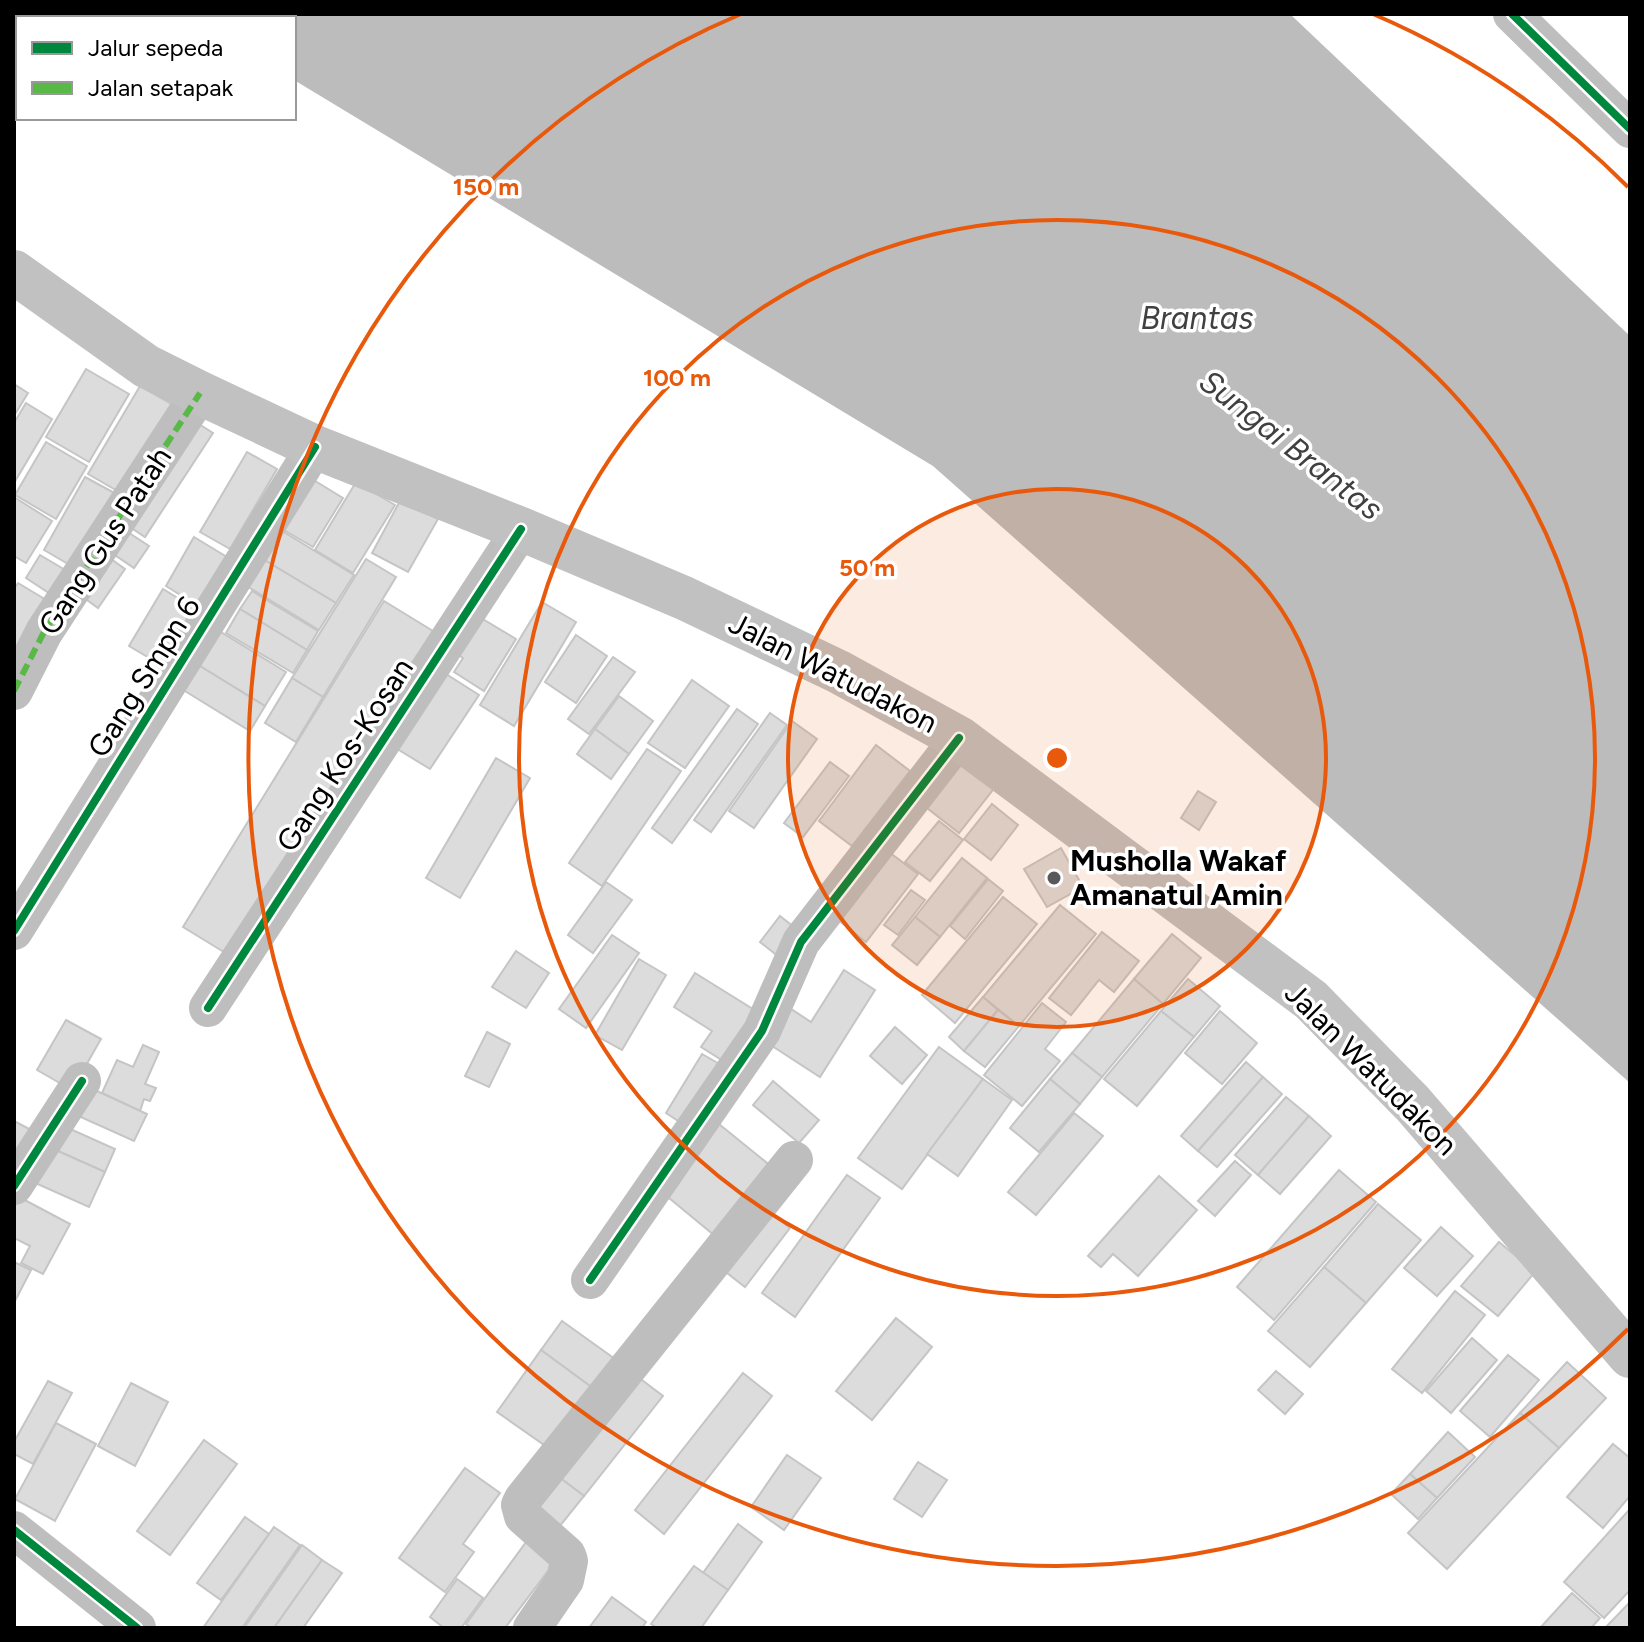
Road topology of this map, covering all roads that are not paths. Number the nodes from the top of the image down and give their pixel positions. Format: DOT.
graph roads {
  1 [pos="1512,14"];
  2 [pos="1630,129"];
  3 [pos="14,272"];
  4 [pos="200,393"];
  5 [pos="315,447"];
  6 [pos="521,529"];
  7 [pos="14,691"];
  8 [pos="959,738"];
  9 [pos="14,931"];
  10 [pos="208,1008"];
  11 [pos="82,1081"];
  12 [pos="794,1160"];
  13 [pos="14,1186"];
  14 [pos="590,1280"];
  15 [pos="1630,1356"];
  16 [pos="14,1530"];
  17 [pos="137,1628"];
  18 [pos="532,1628"];
  1 -- 2 [label="street"];
  3 -- 4 [label="main road, Jalan Watudakon"];
  4 -- 5 [label="main road, Jalan Watudakon"];
  4 -- 7 [label="street, Gang Gus Patah"];
  5 -- 6 [label="main road, Jalan Watudakon"];
  5 -- 9 [label="street, Gang Smpn 6"];
  6 -- 8 [label="main road, Jalan Watudakon"];
  6 -- 10 [label="street, Gang Kos-Kosan"];
  8 -- 14 [label="street"];
  8 -- 15 [label="main road, Jalan Watudakon"];
  11 -- 13 [label="street"];
  12 -- 18 [label="street"];
  16 -- 17 [label="street"];
}
